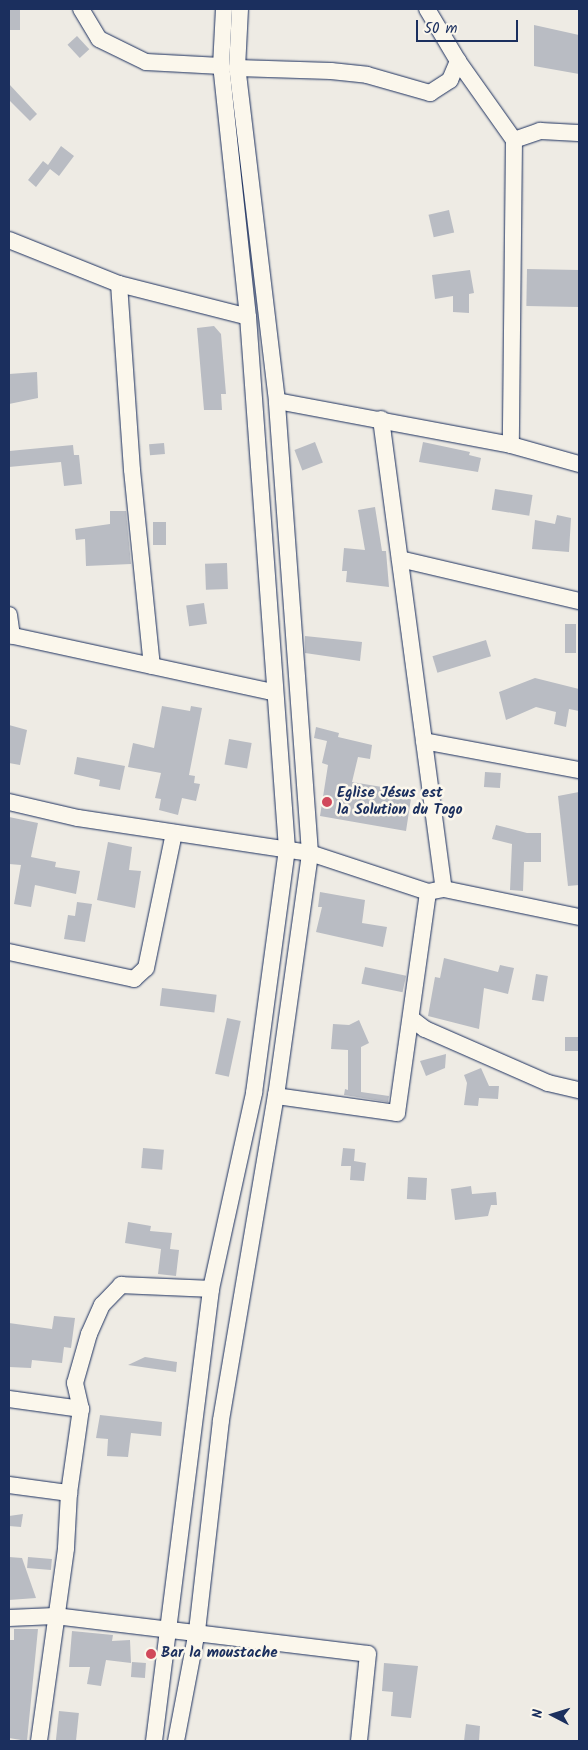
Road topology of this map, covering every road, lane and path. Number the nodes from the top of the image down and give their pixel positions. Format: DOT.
graph roads {
  1 [pos="81,9"];
  2 [pos="224,9"];
  3 [pos="240,9"];
  4 [pos="427,9"];
  5 [pos="458,61"];
  6 [pos="229,67"];
  7 [pos="579,133"];
  8 [pos="514,140"];
  9 [pos="9,240"];
  10 [pos="119,284"];
  11 [pos="248,317"];
  12 [pos="277,401"];
  13 [pos="380,419"];
  14 [pos="511,445"];
  15 [pos="579,464"];
  16 [pos="400,559"];
  17 [pos="579,602"];
  18 [pos="9,616"];
  19 [pos="11,636"];
  20 [pos="152,666"];
  21 [pos="273,692"];
  22 [pos="424,741"];
  23 [pos="579,770"];
  24 [pos="9,802"];
  25 [pos="174,833"];
  26 [pos="287,849"];
  27 [pos="310,853"];
  28 [pos="436,890"];
  29 [pos="579,918"];
  30 [pos="9,952"];
  31 [pos="412,1019"];
  32 [pos="579,1090"];
  33 [pos="276,1096"];
  34 [pos="212,1289"];
  35 [pos="9,1400"];
  36 [pos="81,1410"];
  37 [pos="9,1485"];
  38 [pos="69,1493"];
  39 [pos="55,1616"];
  40 [pos="9,1618"];
  41 [pos="170,1628"];
  42 [pos="197,1631"];
  43 [pos="38,1741"];
  44 [pos="154,1741"];
  45 [pos="176,1741"];
  46 [pos="359,1741"];
  1 -- 6 [label="street"];
  2 -- 6 [label="street"];
  3 -- 6 [label="street"];
  4 -- 5 [label="street"];
  5 -- 6 [label="street"];
  5 -- 8 [label="street"];
  6 -- 11 [label="street"];
  6 -- 12 [label="street"];
  7 -- 8 [label="street"];
  8 -- 14 [label="street"];
  9 -- 10 [label="street"];
  10 -- 11 [label="street"];
  10 -- 20 [label="street"];
  11 -- 21 [label="street"];
  12 -- 13 [label="street"];
  12 -- 27 [label="street"];
  13 -- 14 [label="street"];
  13 -- 16 [label="street"];
  14 -- 15 [label="street"];
  16 -- 17 [label="street"];
  16 -- 22 [label="street"];
  18 -- 19 [label="street"];
  19 -- 20 [label="street"];
  20 -- 21 [label="street"];
  21 -- 26 [label="street"];
  22 -- 23 [label="street"];
  22 -- 28 [label="street"];
  24 -- 25 [label="street"];
  25 -- 26 [label="street"];
  25 -- 30 [label="street"];
  26 -- 27 [label="street"];
  26 -- 34 [label="street"];
  27 -- 28 [label="street"];
  27 -- 33 [label="street"];
  28 -- 29 [label="street"];
  28 -- 31 [label="street"];
  31 -- 32 [label="street"];
  31 -- 33 [label="street"];
  33 -- 42 [label="street"];
  34 -- 36 [label="street"];
  34 -- 41 [label="street"];
  35 -- 36 [label="street"];
  36 -- 38 [label="street"];
  37 -- 38 [label="street"];
  38 -- 39 [label="street"];
  39 -- 40 [label="street"];
  39 -- 41 [label="street"];
  39 -- 43 [label="street"];
  41 -- 42 [label="street"];
  41 -- 44 [label="street"];
  42 -- 45 [label="street"];
  42 -- 46 [label="street"];
}
